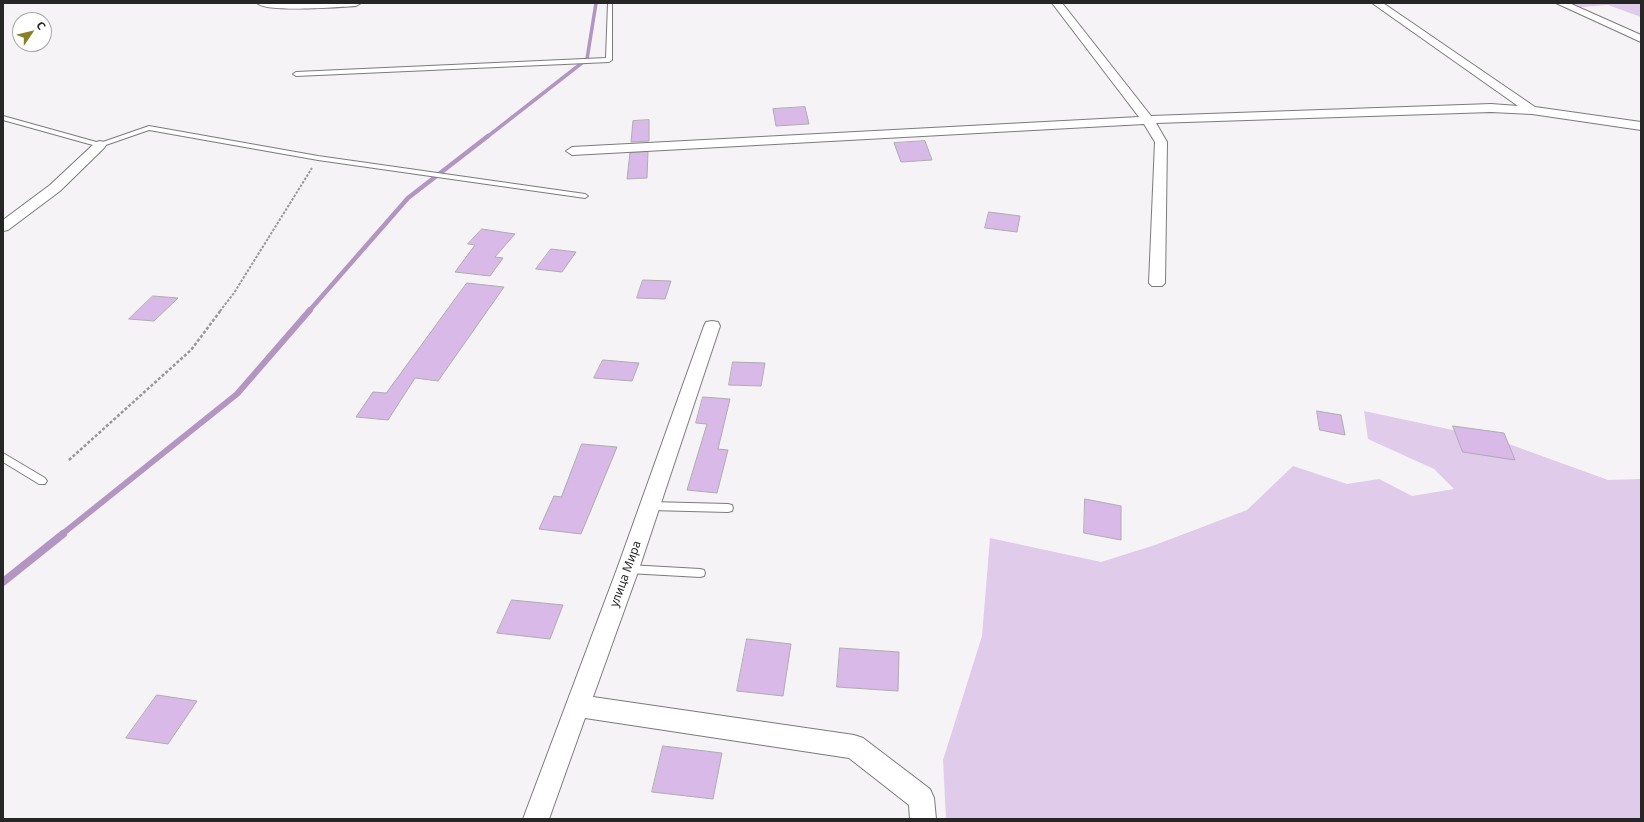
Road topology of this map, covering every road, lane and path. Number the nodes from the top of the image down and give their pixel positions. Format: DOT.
graph roads {
  1 [pos="262,3"];
  2 [pos="356,3"];
  3 [pos="610,3"];
  4 [pos="1057,3"];
  5 [pos="1377,3"];
  6 [pos="1561,3"];
  7 [pos="1616,28"];
  8 [pos="1641,35"];
  9 [pos="1641,39"];
  10 [pos="296,74"];
  11 [pos="1532,110"];
  12 [pos="3,118"];
  13 [pos="1148,120"];
  14 [pos="1641,126"];
  15 [pos="100,145"];
  16 [pos="572,151"];
  17 [pos="318,158"];
  18 [pos="585,196"];
  19 [pos="3,227"];
  20 [pos="1157,283"];
  21 [pos="712,326"];
  22 [pos="3,457"];
  23 [pos="69,460"];
  24 [pos="42,481"];
  25 [pos="650,506"];
  26 [pos="728,508"];
  27 [pos="628,569"];
  28 [pos="700,572"];
  29 [pos="578,706"];
  30 [pos="536,819"];
  31 [pos="923,819"];
  1 -- 2 [label="street"];
  3 -- 10 [label="lane"];
  4 -- 13 [label="street"];
  5 -- 11 [label="street"];
  6 -- 7 [label="street"];
  7 -- 8 [label="lane"];
  7 -- 9 [label="street"];
  11 -- 13 [label="street"];
  11 -- 14 [label="street"];
  12 -- 15 [label="lane"];
  13 -- 16 [label="street"];
  13 -- 20 [label="street"];
  15 -- 17 [label="lane"];
  15 -- 19 [label="street"];
  17 -- 18 [label="lane"];
  17 -- 23 [label="path"];
  21 -- 25 [label="street, улица Мира"];
  22 -- 24 [label="lane"];
  25 -- 26 [label="lane"];
  25 -- 27 [label="street, улица Мира"];
  27 -- 28 [label="lane"];
  27 -- 29 [label="street, улица Мира"];
  29 -- 30 [label="street, улица Мира"];
  29 -- 31 [label="street"];
}
